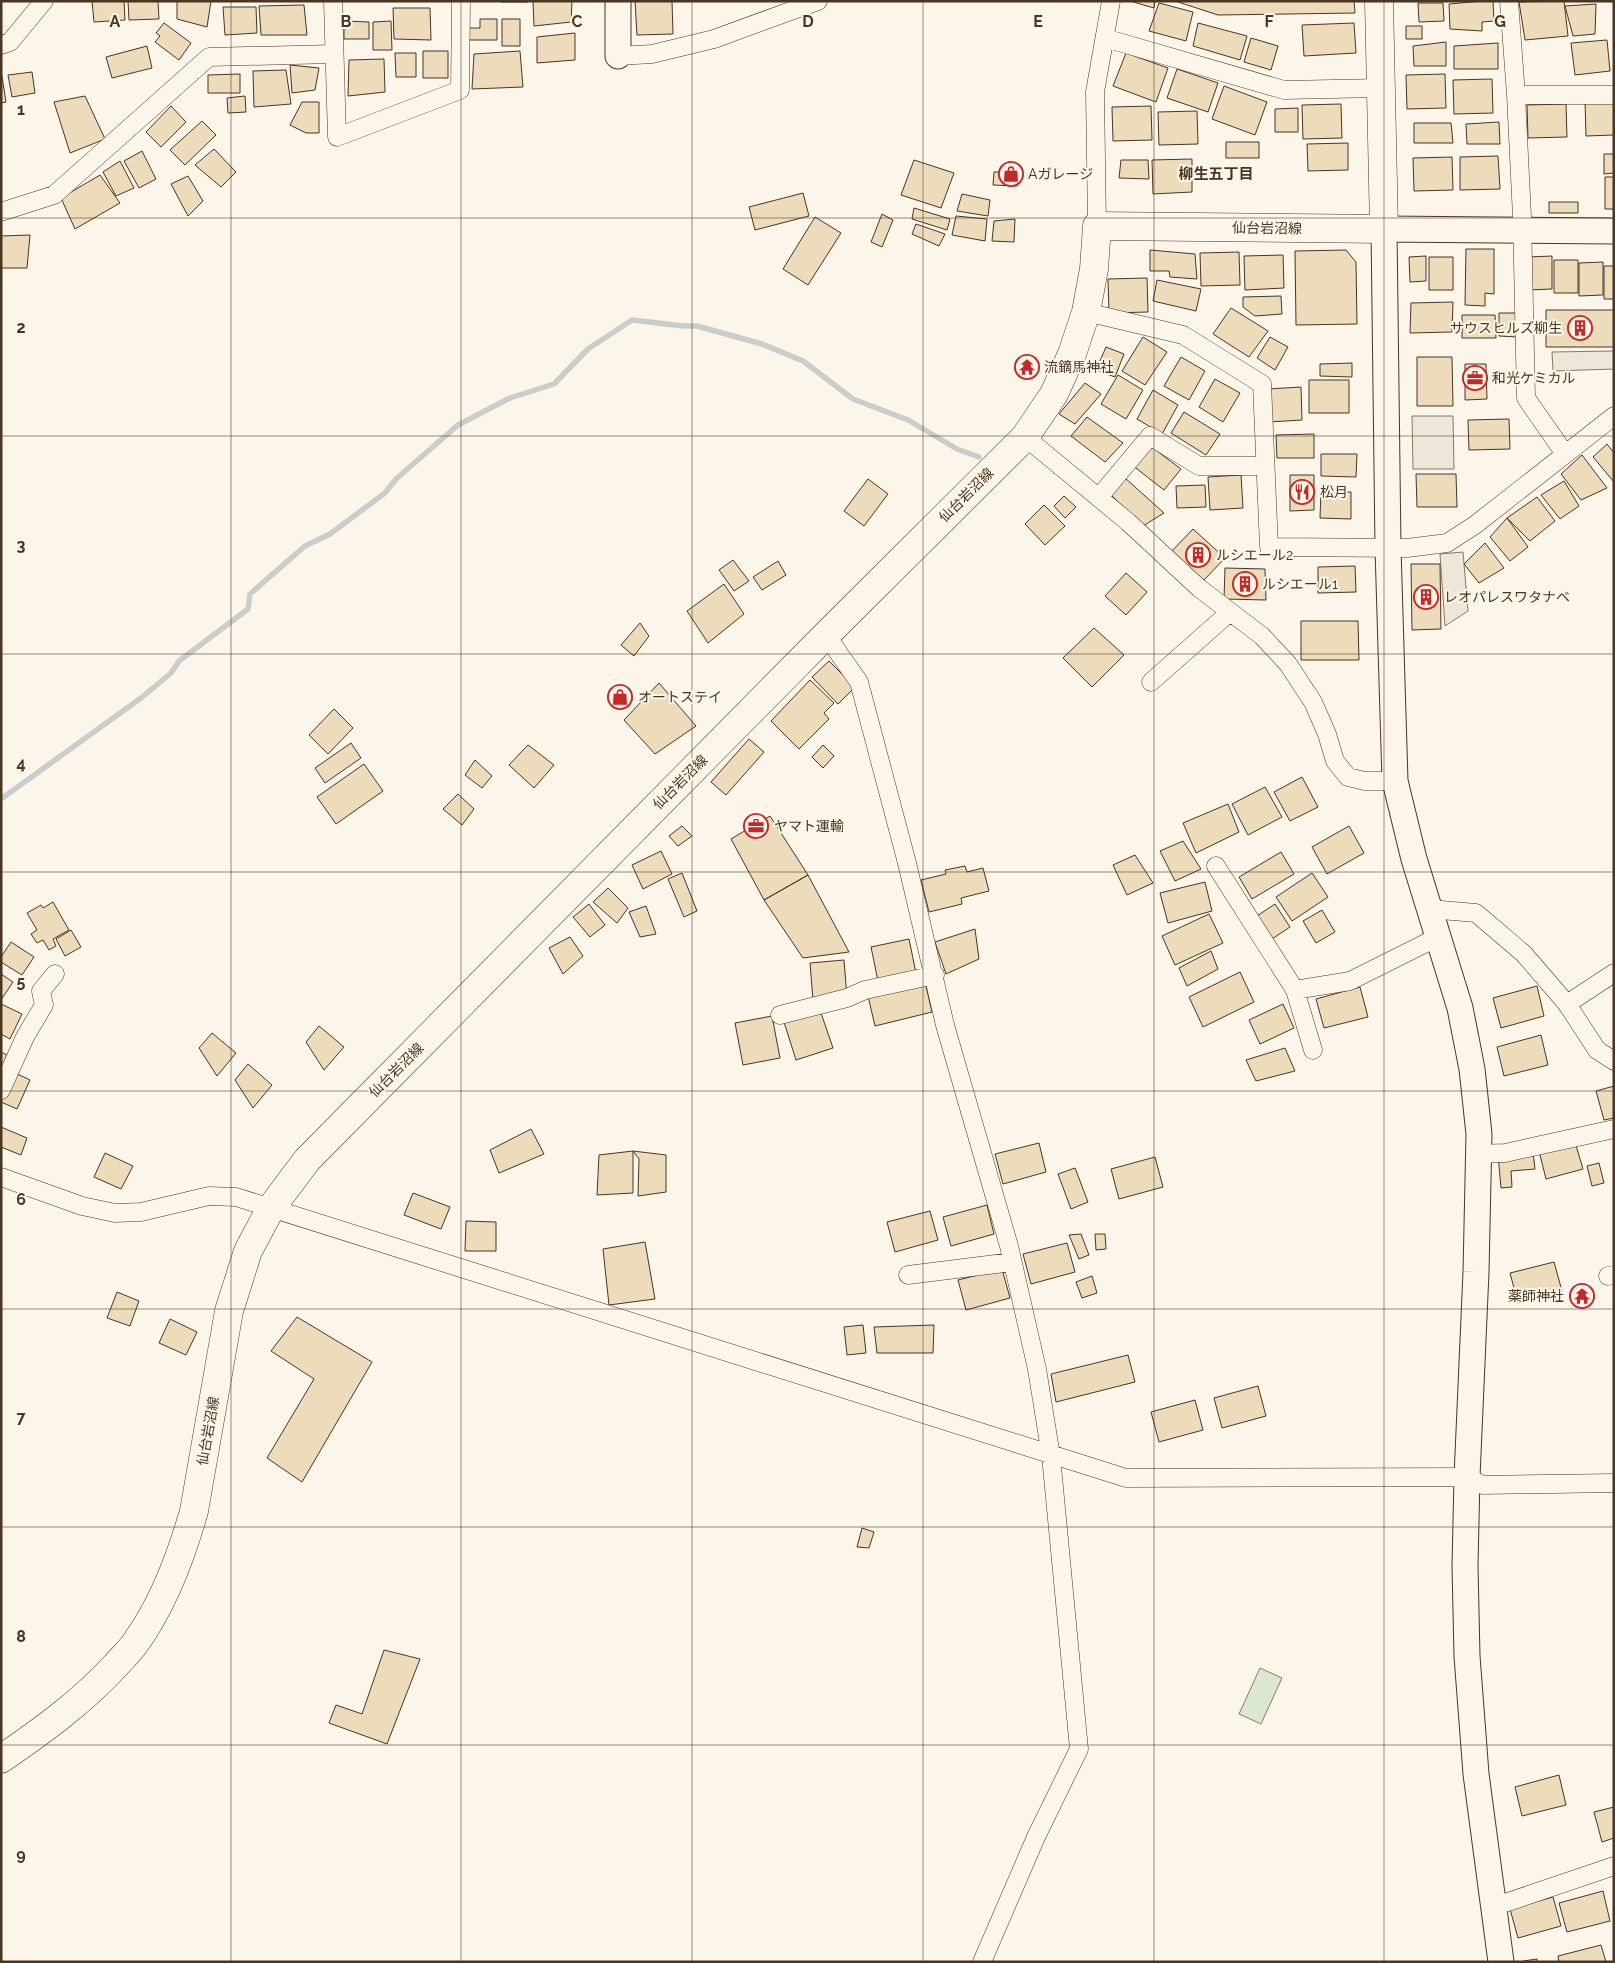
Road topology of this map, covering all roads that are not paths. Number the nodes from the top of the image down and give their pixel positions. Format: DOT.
graph roads {
  1 [pos="44,1"];
  2 [pos="333,1"];
  3 [pos="461,1"];
  4 [pos="618,1"];
  5 [pos="818,1"];
  6 [pos="1111,1"];
  7 [pos="1379,1"];
  8 [pos="1509,1"];
  9 [pos="1105,38"];
  10 [pos="1,45"];
  11 [pos="334,54"];
  12 [pos="618,56"];
  13 [pos="1381,88"];
  14 [pos="1516,95"];
  15 [pos="1614,95"];
  16 [pos="1,212"];
  17 [pos="1097,226"];
  18 [pos="1384,229"];
  19 [pos="1522,230"];
  20 [pos="1614,231"];
  21 [pos="1086,312"];
  22 [pos="1614,416"];
  23 [pos="1024,436"];
  24 [pos="1565,454"];
  25 [pos="1265,466"];
  26 [pos="1099,497"];
  27 [pos="1388,548"];
  28 [pos="1230,612"];
  29 [pos="826,635"];
  30 [pos="1151,682"];
  31 [pos="1395,781"];
  32 [pos="1216,866"];
  33 [pos="1429,909"];
  34 [pos="1438,938"];
  35 [pos="1614,973"];
  36 [pos="55,974"];
  37 [pos="934,975"];
  38 [pos="1295,990"];
  39 [pos="1567,1004"];
  40 [pos="780,1015"];
  41 [pos="1313,1050"];
  42 [pos="1614,1061"];
  43 [pos="1,1090"];
  44 [pos="1614,1129"];
  45 [pos="1479,1154"];
  46 [pos="1,1177"];
  47 [pos="271,1208"];
  48 [pos="1012,1262"];
  49 [pos="908,1275"];
  50 [pos="1051,1456"];
  51 [pos="1466,1477"];
  52 [pos="1614,1483"];
  53 [pos="1,1759"];
  54 [pos="1614,1866"];
  55 [pos="1493,1905"];
  56 [pos="982,1962"];
  57 [pos="1501,1962"];
  1 -- 10 [label="street"];
  2 -- 11 [label="street"];
  3 -- 11 [label="street"];
  4 -- 12 [label="street"];
  5 -- 12 [label="street"];
  6 -- 9 [label="street"];
  7 -- 13 [label="main road"];
  8 -- 14 [label="street"];
  9 -- 13 [label="street"];
  9 -- 17 [label="street"];
  11 -- 16 [label="street"];
  13 -- 18 [label="main road"];
  14 -- 15 [label="street"];
  14 -- 19 [label="street"];
  17 -- 18 [label="main road, 仙台岩沼線"];
  17 -- 21 [label="main road, 仙台岩沼線"];
  18 -- 19 [label="street"];
  18 -- 27 [label="street"];
  19 -- 20 [label="street"];
  19 -- 24 [label="street"];
  21 -- 23 [label="main road, 仙台岩沼線"];
  21 -- 25 [label="street"];
  22 -- 24 [label="street"];
  23 -- 26 [label="street"];
  23 -- 29 [label="main road, 仙台岩沼線"];
  24 -- 27 [label="street"];
  25 -- 26 [label="street"];
  25 -- 27 [label="street"];
  26 -- 28 [label="street"];
  27 -- 31 [label="street"];
  28 -- 30 [label="street"];
  28 -- 31 [label="street"];
  29 -- 37 [label="street"];
  29 -- 47 [label="main road, 仙台岩沼線"];
  31 -- 33 [label="street"];
  32 -- 38 [label="street"];
  33 -- 34 [label="street"];
  33 -- 39 [label="street"];
  34 -- 38 [label="street"];
  34 -- 45 [label="street"];
  35 -- 39 [label="street"];
  36 -- 43 [label="street"];
  37 -- 40 [label="street"];
  37 -- 48 [label="street"];
  38 -- 41 [label="street"];
  39 -- 42 [label="street"];
  44 -- 45 [label="street"];
  45 -- 51 [label="street"];
  46 -- 47 [label="street"];
  47 -- 50 [label="street"];
  47 -- 53 [label="main road, 仙台岩沼線"];
  48 -- 49 [label="street"];
  48 -- 50 [label="street"];
  50 -- 51 [label="street"];
  50 -- 56 [label="street"];
  51 -- 52 [label="street"];
  51 -- 55 [label="street"];
  54 -- 55 [label="street"];
  55 -- 57 [label="street"];
}
